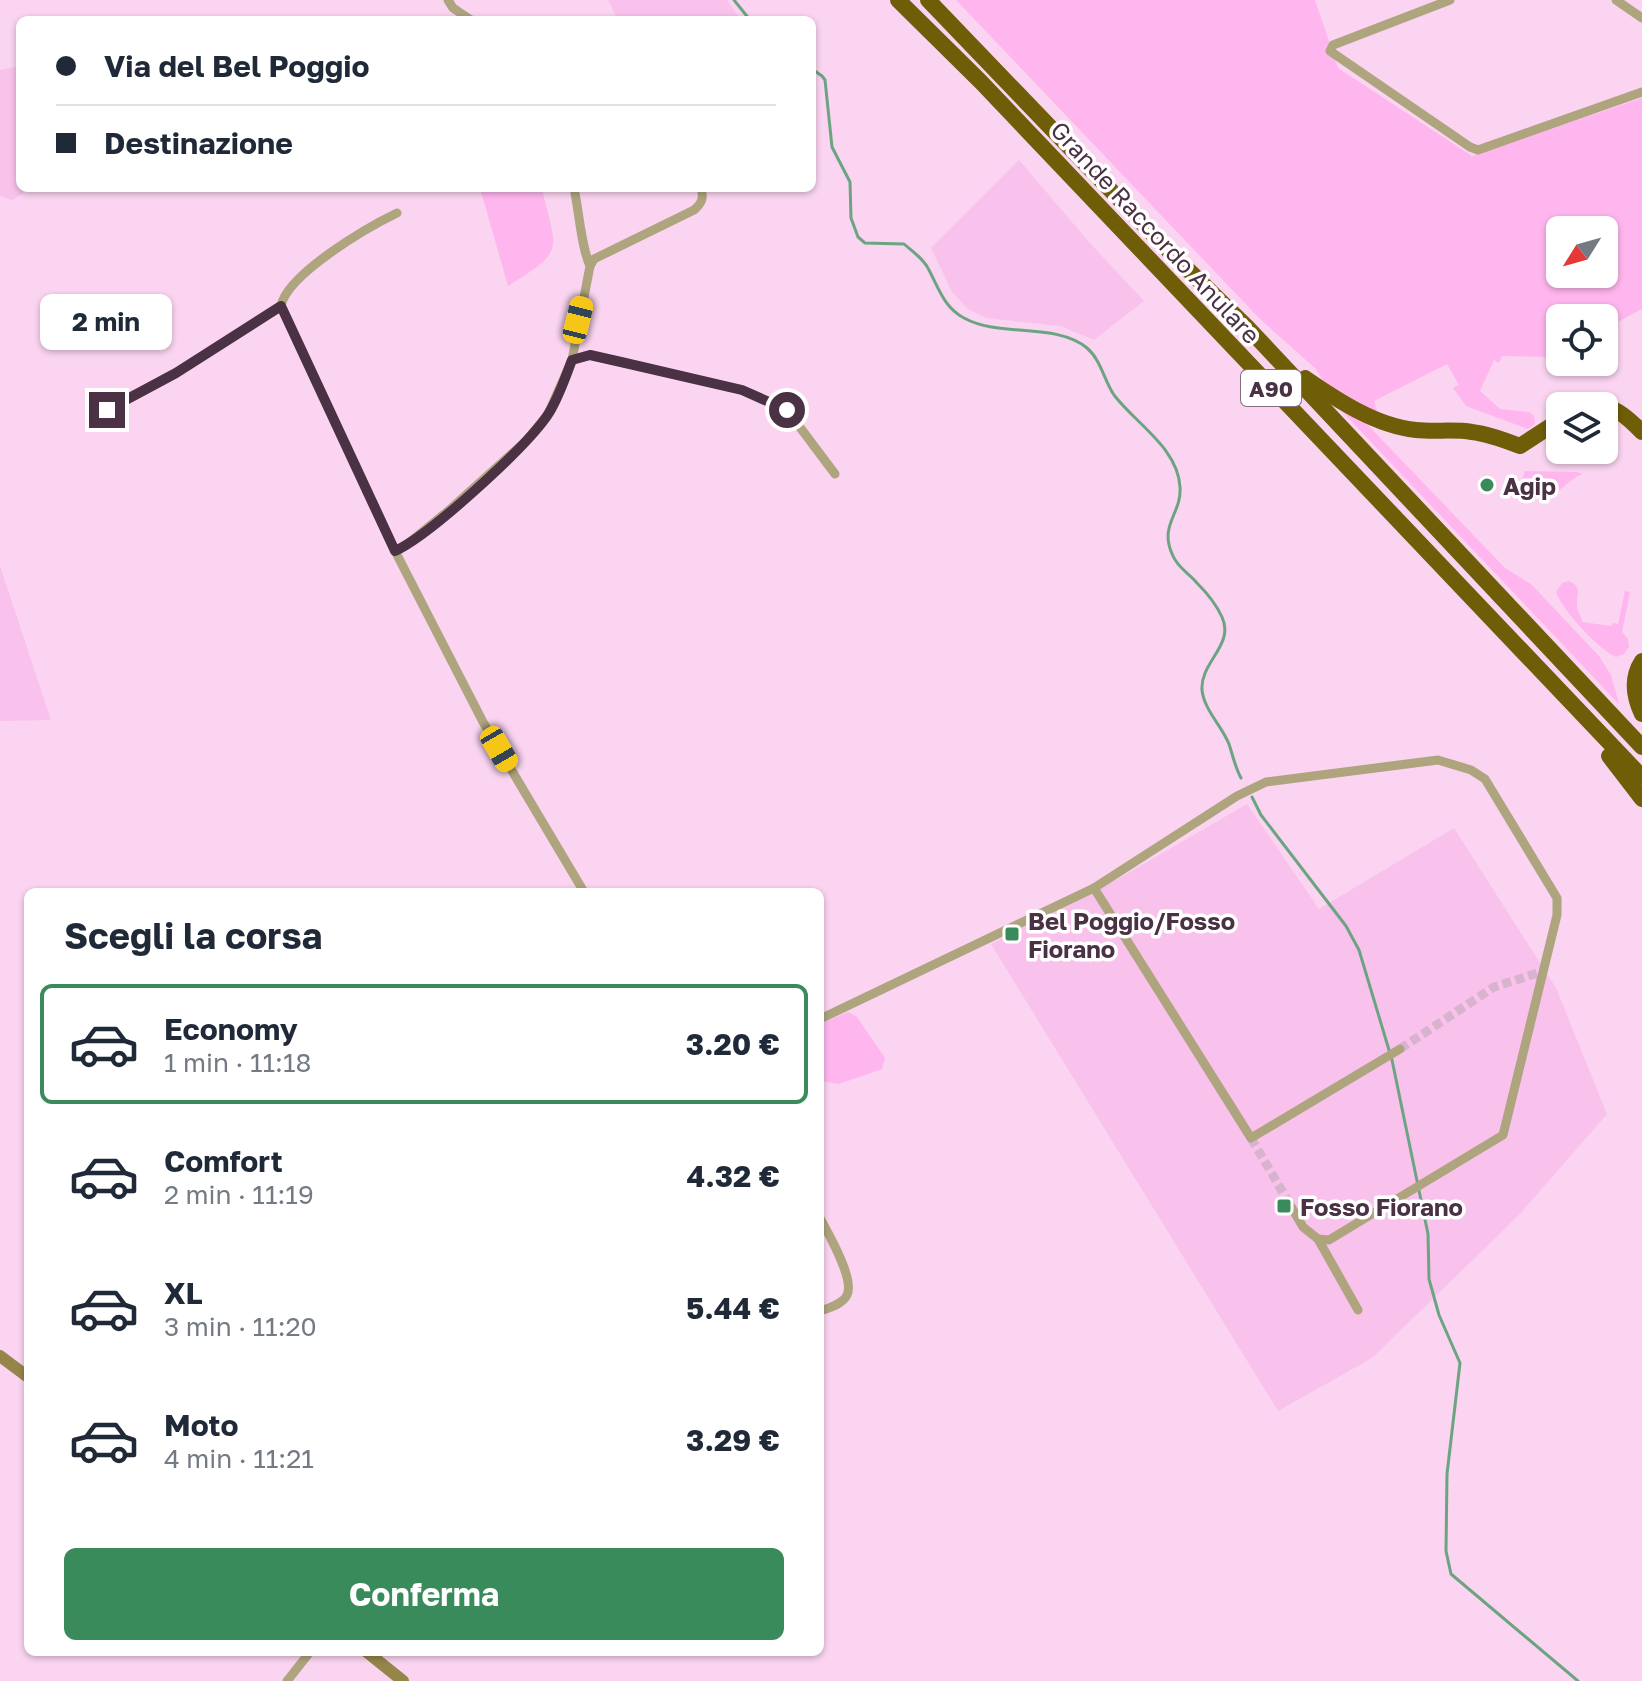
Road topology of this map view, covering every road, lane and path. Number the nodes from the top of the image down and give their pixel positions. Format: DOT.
graph roads {
  1 [pos="448,0"];
  2 [pos="898,0"];
  3 [pos="928,0"];
  4 [pos="1450,0"];
  5 [pos="1616,0"];
  6 [pos="465,16"];
  7 [pos="1642,18"];
  8 [pos="1642,92"];
  9 [pos="575,192"];
  10 [pos="702,192"];
  11 [pos="397,213"];
  12 [pos="590,266"];
  13 [pos="281,306"];
  14 [pos="1248,328"];
  15 [pos="572,360"];
  16 [pos="107,410"];
  17 [pos="1618,412"];
  18 [pos="1546,429"];
  19 [pos="1642,432"];
  20 [pos="835,474"];
  21 [pos="395,551"];
  22 [pos="1642,661"];
  23 [pos="1557,688"];
  24 [pos="1642,714"];
  25 [pos="1642,747"];
  26 [pos="1642,777"];
  27 [pos="1642,799"];
  28 [pos="582,888"];
  29 [pos="1094,888"];
  30 [pos="824,1017"];
  31 [pos="1400,1049"];
  32 [pos="1289,1203"];
  33 [pos="824,1226"];
  34 [pos="1318,1239"];
  35 [pos="824,1309"];
  36 [pos="1358,1310"];
  37 [pos="0,1356"];
  38 [pos="24,1374"];
  39 [pos="307,1656"];
  40 [pos="372,1656"];
  41 [pos="287,1681"];
  42 [pos="403,1681"];
  1 -- 6 [label="street"];
  2 -- 23 [label="highway, Grande Raccordo Anulare / A90"];
  3 -- 14 [label="highway, Grande Raccordo Anulare / A90"];
  4 -- 8 [label="street"];
  5 -- 7 [label="street"];
  9 -- 12 [label="street"];
  10 -- 12 [label="street"];
  11 -- 13 [label="street"];
  12 -- 15 [label="street"];
  13 -- 16 [label="street"];
  13 -- 21 [label="street"];
  14 -- 18 [label="highway"];
  14 -- 25 [label="highway, Grande Raccordo Anulare / A90"];
  15 -- 20 [label="street"];
  15 -- 21 [label="street"];
  17 -- 19 [label="highway"];
  21 -- 28 [label="street"];
  22 -- 24 [label="highway"];
  23 -- 26 [label="highway, Grande Raccordo Anulare / A90"];
  23 -- 27 [label="highway"];
  29 -- 30 [label="street"];
  29 -- 31 [label="street"];
  29 -- 34 [label="street"];
  32 -- 34 [label="street"];
  33 -- 35 [label="street"];
  34 -- 36 [label="street"];
  37 -- 38 [label="street"];
  39 -- 41 [label="street"];
  40 -- 42 [label="street"];
}
